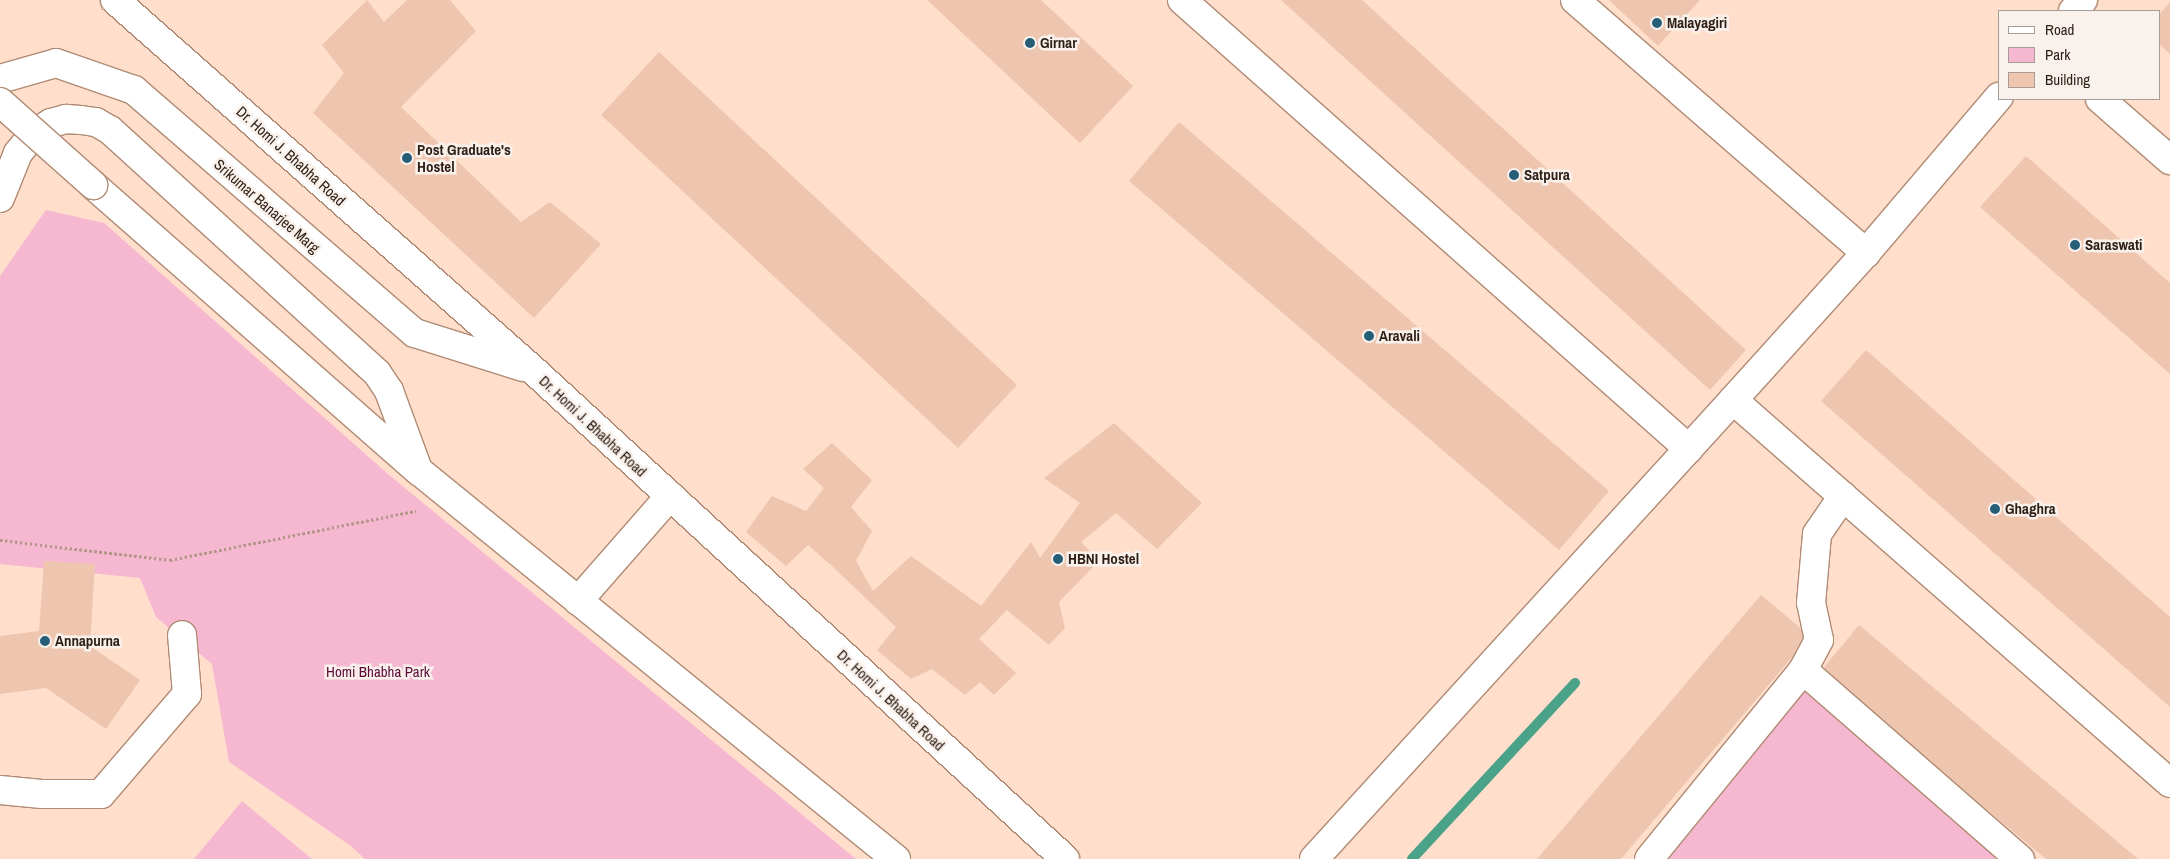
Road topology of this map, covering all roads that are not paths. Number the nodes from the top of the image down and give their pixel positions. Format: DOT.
graph roads {
  1 [pos="115,0"];
  2 [pos="1182,0"];
  3 [pos="1576,0"];
  4 [pos="2083,0"];
  5 [pos="2074,10"];
  6 [pos="0,79"];
  7 [pos="1998,98"];
  8 [pos="2101,100"];
  9 [pos="0,102"];
  10 [pos="2170,160"];
  11 [pos="0,198"];
  12 [pos="1866,253"];
  13 [pos="532,369"];
  14 [pos="1733,400"];
  15 [pos="1688,449"];
  16 [pos="419,471"];
  17 [pos="670,496"];
  18 [pos="1843,496"];
  19 [pos="578,601"];
  20 [pos="182,635"];
  21 [pos="1803,670"];
  22 [pos="2170,783"];
  23 [pos="0,790"];
  24 [pos="896,859"];
  25 [pos="1065,859"];
  26 [pos="1314,859"];
  27 [pos="1649,859"];
  28 [pos="2020,859"];
  1 -- 13 [label="street, Dr. Homi J. Bhabha Road"];
  2 -- 15 [label="street"];
  3 -- 12 [label="street"];
  4 -- 5 [label="street"];
  6 -- 13 [label="street, Srikumar Banarjee Marg"];
  7 -- 12 [label="street"];
  8 -- 10 [label="street"];
  9 -- 16 [label="street, bridge"];
  11 -- 16 [label="street"];
  12 -- 14 [label="street"];
  13 -- 17 [label="street, Dr. Homi J. Bhabha Road"];
  14 -- 15 [label="street"];
  14 -- 18 [label="street"];
  15 -- 26 [label="street"];
  16 -- 19 [label="street"];
  17 -- 19 [label="street"];
  17 -- 25 [label="street, Dr. Homi J. Bhabha Road"];
  18 -- 21 [label="street"];
  18 -- 22 [label="street"];
  19 -- 24 [label="street"];
  20 -- 23 [label="street"];
  21 -- 27 [label="street"];
  21 -- 28 [label="street"];
}
